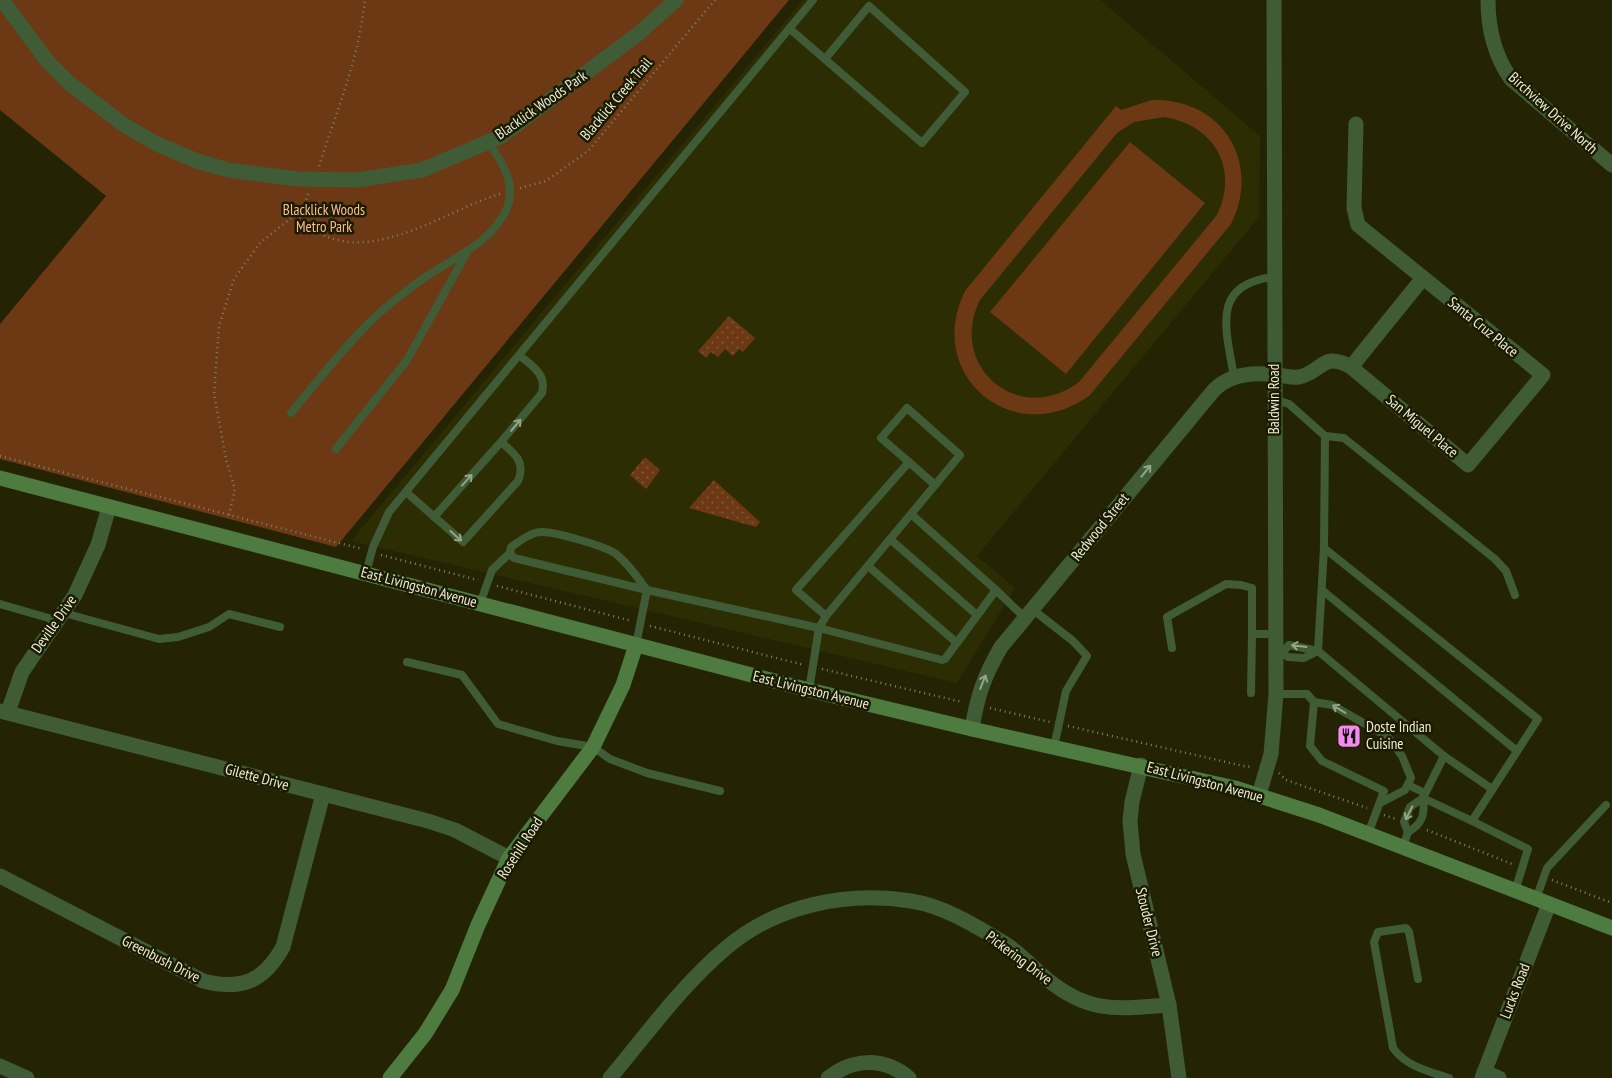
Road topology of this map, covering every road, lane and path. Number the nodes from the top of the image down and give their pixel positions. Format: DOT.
graph roads {
  1 [pos="2,0"];
  2 [pos="365,0"];
  3 [pos="676,0"];
  4 [pos="715,0"];
  5 [pos="813,0"];
  6 [pos="1274,0"];
  7 [pos="1488,0"];
  8 [pos="790,28"];
  9 [pos="825,59"];
  10 [pos="1356,124"];
  11 [pos="488,142"];
  12 [pos="1612,165"];
  13 [pos="314,180"];
  14 [pos="510,191"];
  15 [pos="296,214"];
  16 [pos="470,249"];
  17 [pos="1274,277"];
  18 [pos="1423,278"];
  19 [pos="519,355"];
  20 [pos="1351,367"];
  21 [pos="1274,374"];
  22 [pos="1543,375"];
  23 [pos="1234,377"];
  24 [pos="1274,399"];
  25 [pos="291,413"];
  26 [pos="1325,436"];
  27 [pos="501,442"];
  28 [pos="336,449"];
  29 [pos="0,456"];
  30 [pos="909,462"];
  31 [pos="0,478"];
  32 [pos="935,485"];
  33 [pos="406,492"];
  34 [pos="109,507"];
  35 [pos="911,514"];
  36 [pos="229,515"];
  37 [pos="434,517"];
  38 [pos="890,539"];
  39 [pos="1324,548"];
  40 [pos="371,552"];
  41 [pos="510,553"];
  42 [pos="868,566"];
  43 [pos="366,573"];
  44 [pos="488,583"];
  45 [pos="647,590"];
  46 [pos="996,590"];
  47 [pos="1322,590"];
  48 [pos="1515,595"];
  49 [pos="0,604"];
  50 [pos="480,604"];
  51 [pos="1029,614"];
  52 [pos="977,615"];
  53 [pos="826,616"];
  54 [pos="62,617"];
  55 [pos="640,623"];
  56 [pos="280,627"];
  57 [pos="819,628"];
  58 [pos="1252,634"];
  59 [pos="1276,634"];
  60 [pos="957,643"];
  61 [pos="636,645"];
  62 [pos="1172,648"];
  63 [pos="1318,651"];
  64 [pos="1279,652"];
  65 [pos="407,662"];
  66 [pos="813,667"];
  67 [pos="809,690"];
  68 [pos="1251,692"];
  69 [pos="1276,694"];
  70 [pos="1314,702"];
  71 [pos="976,705"];
  72 [pos="4,711"];
  73 [pos="1059,724"];
  74 [pos="972,730"];
  75 [pos="593,747"];
  76 [pos="1054,747"];
  77 [pos="1517,751"];
  78 [pos="1444,756"];
  79 [pos="1141,765"];
  80 [pos="1267,768"];
  81 [pos="1408,785"];
  82 [pos="1492,790"];
  83 [pos="720,791"];
  84 [pos="323,794"];
  85 [pos="1259,795"];
  86 [pos="1424,796"];
  87 [pos="1380,803"];
  88 [pos="1606,805"];
  89 [pos="1376,812"];
  90 [pos="1472,820"];
  91 [pos="1404,822"];
  92 [pos="1418,827"];
  93 [pos="1408,832"];
  94 [pos="1368,834"];
  95 [pos="1403,848"];
  96 [pos="509,858"];
  97 [pos="1522,868"];
  98 [pos="0,876"];
  99 [pos="1544,877"];
  100 [pos="1515,891"];
  101 [pos="1542,901"];
  102 [pos="1612,903"];
  103 [pos="1612,928"];
  104 [pos="1418,979"];
  105 [pos="1169,1005"];
  106 [pos="0,1066"];
  107 [pos="1483,1075"];
  108 [pos="27,1078"];
  109 [pos="390,1078"];
  110 [pos="610,1078"];
  111 [pos="828,1078"];
  112 [pos="909,1078"];
  113 [pos="1179,1078"];
  114 [pos="1449,1078"];
  115 [pos="1499,1078"];
  1 -- 13 [label="street, Blacklick Woods Park"];
  2 -- 13 [label="path"];
  3 -- 11 [label="street, Blacklick Woods Park"];
  4 -- 14 [label="path, Blacklick Creek Trail"];
  5 -- 8 [label="lane"];
  6 -- 17 [label="street, Baldwin Road"];
  7 -- 12 [label="street, Birchview Drive North"];
  8 -- 9 [label="lane"];
  8 -- 19 [label="lane"];
  9 -- 9 [label="lane"];
  10 -- 18 [label="street, Santa Cruz Place"];
  11 -- 13 [label="street, Blacklick Woods Park"];
  11 -- 14 [label="lane"];
  13 -- 15 [label="path"];
  14 -- 15 [label="path, Blacklick Creek Trail"];
  14 -- 16 [label="lane"];
  15 -- 36 [label="path"];
  16 -- 25 [label="lane"];
  16 -- 28 [label="lane"];
  17 -- 21 [label="street, Baldwin Road"];
  17 -- 23 [label="lane"];
  18 -- 20 [label="street"];
  18 -- 22 [label="street, Santa Cruz Place"];
  27 -- 19 [label="lane, one-way"];
  19 -- 33 [label="lane"];
  20 -- 21 [label="street, San Miguel Place"];
  20 -- 22 [label="street, San Miguel Place"];
  21 -- 23 [label="street, Redwood Street"];
  21 -- 24 [label="street, Baldwin Road"];
  51 -- 23 [label="street, Redwood Street, one-way"];
  24 -- 26 [label="lane"];
  24 -- 59 [label="street, Baldwin Road"];
  26 -- 39 [label="lane"];
  26 -- 48 [label="lane"];
  37 -- 27 [label="lane, one-way"];
  37 -- 27 [label="lane, one-way"];
  29 -- 36 [label="path"];
  30 -- 32 [label="lane"];
  30 -- 32 [label="lane"];
  30 -- 53 [label="lane"];
  31 -- 34 [label="main road, East Livingston Avenue"];
  32 -- 35 [label="lane"];
  33 -- 37 [label="lane"];
  33 -- 40 [label="lane"];
  34 -- 43 [label="main road, East Livingston Avenue"];
  34 -- 54 [label="street, Deville Drive"];
  35 -- 38 [label="lane"];
  35 -- 46 [label="lane"];
  36 -- 40 [label="path"];
  38 -- 42 [label="lane"];
  38 -- 52 [label="lane"];
  39 -- 47 [label="lane"];
  39 -- 77 [label="lane"];
  40 -- 43 [label="lane"];
  40 -- 44 [label="path"];
  41 -- 44 [label="lane"];
  41 -- 45 [label="lane"];
  41 -- 45 [label="lane"];
  42 -- 53 [label="lane"];
  42 -- 60 [label="lane"];
  43 -- 50 [label="main road, East Livingston Avenue"];
  44 -- 50 [label="lane"];
  44 -- 55 [label="path"];
  45 -- 55 [label="lane"];
  45 -- 57 [label="lane"];
  46 -- 51 [label="lane"];
  46 -- 52 [label="lane"];
  47 -- 63 [label="lane"];
  47 -- 77 [label="lane"];
  49 -- 54 [label="lane"];
  50 -- 61 [label="main road, East Livingston Avenue"];
  71 -- 51 [label="street, Redwood Street, one-way"];
  51 -- 73 [label="lane"];
  52 -- 60 [label="lane"];
  53 -- 57 [label="lane"];
  54 -- 56 [label="lane"];
  54 -- 72 [label="street, Deville Drive"];
  55 -- 61 [label="lane"];
  55 -- 66 [label="path"];
  57 -- 60 [label="lane"];
  57 -- 66 [label="lane"];
  58 -- 59 [label="lane"];
  58 -- 62 [label="lane"];
  58 -- 68 [label="lane"];
  59 -- 64 [label="street, Baldwin Road"];
  61 -- 67 [label="main road, East Livingston Avenue"];
  61 -- 75 [label="main road, Rosehill Road"];
  63 -- 64 [label="lane, one-way"];
  63 -- 64 [label="lane"];
  63 -- 78 [label="lane"];
  64 -- 69 [label="street, Baldwin Road"];
  65 -- 75 [label="lane"];
  66 -- 67 [label="lane"];
  66 -- 71 [label="path"];
  67 -- 74 [label="main road, East Livingston Avenue"];
  69 -- 70 [label="lane"];
  69 -- 80 [label="street, Baldwin Road"];
  81 -- 70 [label="lane, one-way"];
  70 -- 87 [label="lane"];
  71 -- 73 [label="path"];
  71 -- 74 [label="street, Redwood Street"];
  72 -- 84 [label="street, Gilette Drive"];
  73 -- 76 [label="lane"];
  73 -- 80 [label="path"];
  74 -- 76 [label="main road, East Livingston Avenue"];
  75 -- 83 [label="lane"];
  75 -- 96 [label="main road, Rosehill Road"];
  76 -- 79 [label="main road, East Livingston Avenue"];
  77 -- 82 [label="lane"];
  78 -- 82 [label="lane"];
  78 -- 86 [label="lane"];
  79 -- 85 [label="main road, East Livingston Avenue"];
  79 -- 105 [label="street, Stouder Drive"];
  80 -- 85 [label="street, Baldwin Road"];
  80 -- 89 [label="path"];
  81 -- 86 [label="lane"];
  81 -- 87 [label="lane"];
  82 -- 90 [label="lane"];
  84 -- 96 [label="street, Gilette Drive"];
  84 -- 98 [label="street, Greenbush Drive"];
  85 -- 94 [label="main road, East Livingston Avenue"];
  86 -- 90 [label="lane"];
  86 -- 91 [label="lane, one-way"];
  86 -- 92 [label="lane"];
  87 -- 89 [label="lane"];
  88 -- 99 [label="lane"];
  89 -- 91 [label="path"];
  89 -- 94 [label="lane"];
  90 -- 97 [label="lane"];
  91 -- 93 [label="lane"];
  92 -- 93 [label="lane"];
  92 -- 97 [label="path"];
  93 -- 95 [label="lane"];
  94 -- 95 [label="main road, East Livingston Avenue"];
  95 -- 100 [label="main road, East Livingston Avenue"];
  96 -- 109 [label="main road, Rosehill Road"];
  97 -- 100 [label="lane"];
  99 -- 101 [label="lane"];
  99 -- 102 [label="path"];
  100 -- 101 [label="main road, East Livingston Avenue"];
  101 -- 103 [label="main road, East Livingston Avenue"];
  101 -- 107 [label="street, Lucks Road"];
  104 -- 114 [label="lane"];
  105 -- 110 [label="street, Pickering Drive"];
  105 -- 113 [label="street, Stouder Drive"];
  106 -- 108 [label="street"];
  107 -- 115 [label="street"];
  111 -- 112 [label="street"];
}
